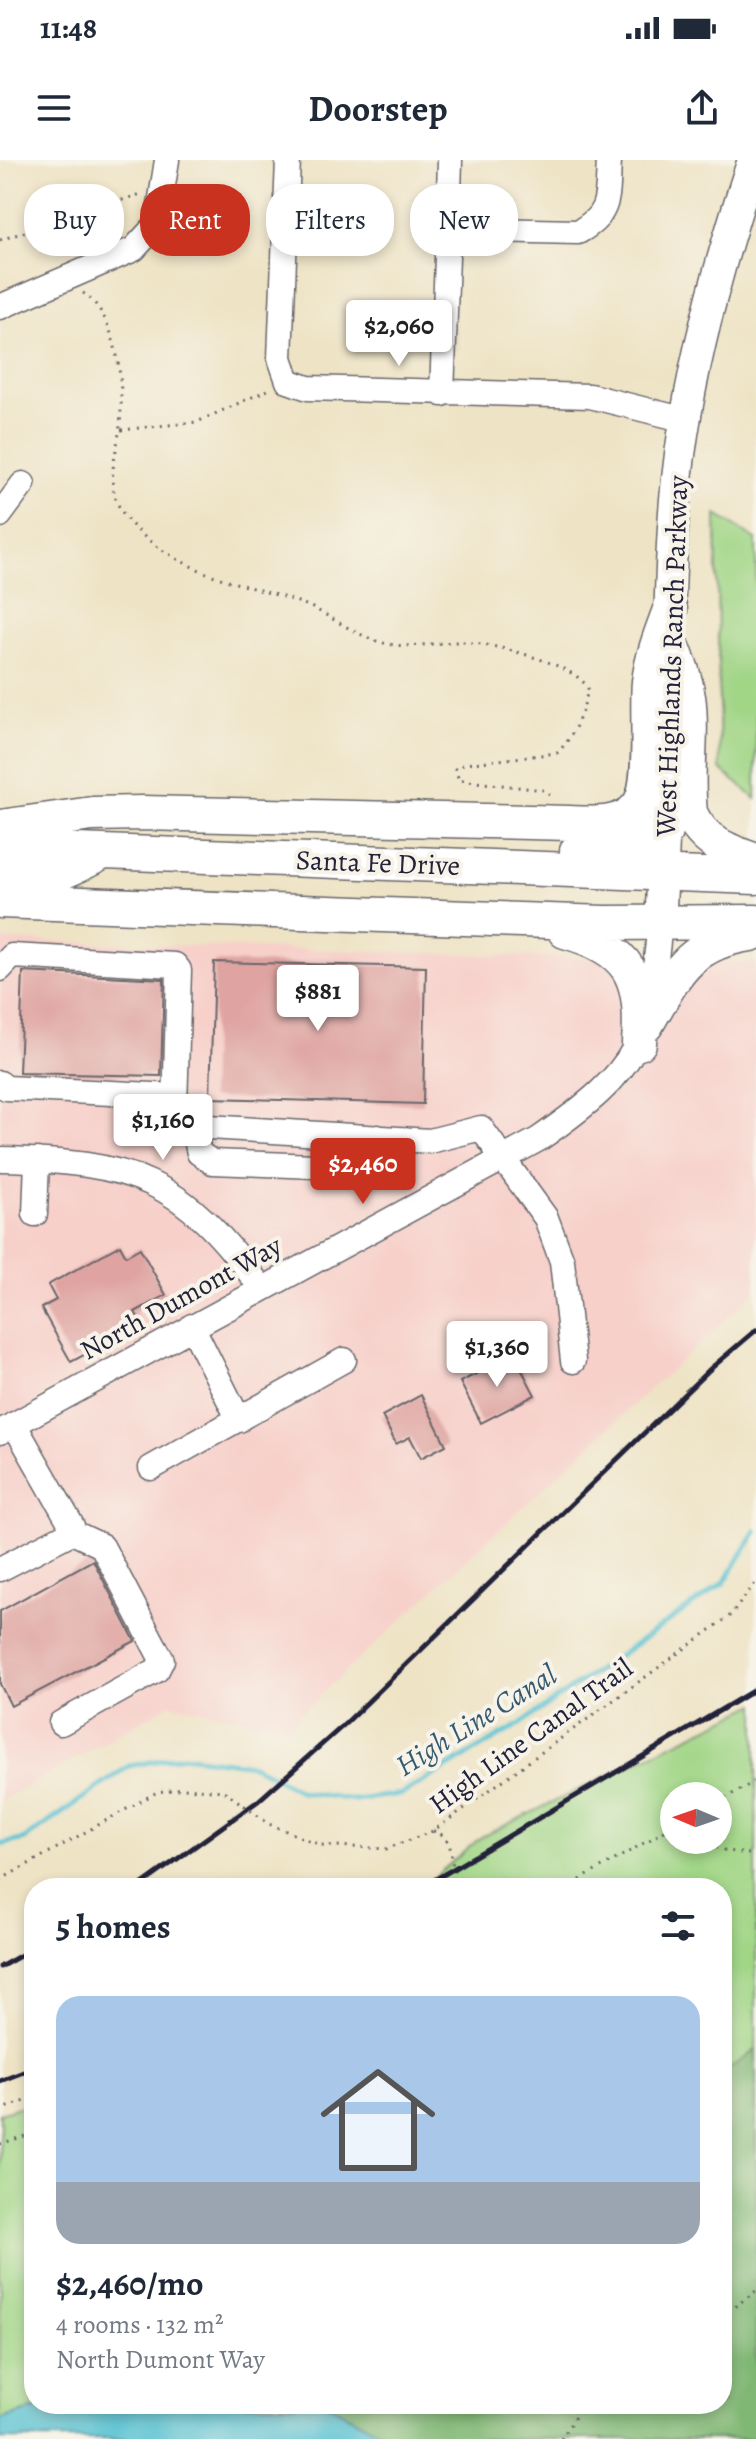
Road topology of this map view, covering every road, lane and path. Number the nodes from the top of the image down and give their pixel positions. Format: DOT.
graph roads {
  1 [pos="167,160"];
  2 [pos="288,160"];
  3 [pos="450,160"];
  4 [pos="609,160"];
  5 [pos="753,160"];
  6 [pos="164,184"];
  7 [pos="449,184"];
  8 [pos="140,194"];
  9 [pos="518,231"];
  10 [pos="0,240"];
  11 [pos="140,242"];
  12 [pos="447,256"];
  13 [pos="63,280"];
  14 [pos="0,307"];
  15 [pos="288,381"];
  16 [pos="442,394"];
  17 [pos="686,420"];
  18 [pos="120,431"];
  19 [pos="23,484"];
  20 [pos="0,515"];
  21 [pos="670,625"];
  22 [pos="554,805"];
  23 [pos="0,827"];
  24 [pos="665,832"];
  25 [pos="0,848"];
  26 [pos="98,855"];
  27 [pos="756,861"];
  28 [pos="664,873"];
  29 [pos="756,877"];
  30 [pos="0,881"];
  31 [pos="0,901"];
  32 [pos="522,919"];
  33 [pos="660,922"];
  34 [pos="756,922"];
  35 [pos="756,933"];
  36 [pos="0,969"];
  37 [pos="642,1034"];
  38 [pos="0,1083"];
  39 [pos="175,1096"];
  40 [pos="193,1126"];
  41 [pos="377,1137"];
  42 [pos="0,1159"];
  43 [pos="502,1159"];
  44 [pos="37,1160"];
  45 [pos="35,1214"];
  46 [pos="261,1288"];
  47 [pos="192,1326"];
  48 [pos="344,1360"];
  49 [pos="573,1361"];
  50 [pos="239,1420"];
  51 [pos="7,1428"];
  52 [pos="151,1468"];
  53 [pos="70,1531"];
  54 [pos="0,1569"];
  55 [pos="756,1582"];
  56 [pos="61,1723"];
  57 [pos="756,1781"];
  58 [pos="732,1794"];
  59 [pos="433,1831"];
  60 [pos="660,1835"];
  61 [pos="732,1852"];
  62 [pos="756,1855"];
  63 [pos="454,1878"];
  64 [pos="585,1878"];
  65 [pos="0,1880"];
  66 [pos="24,2102"];
  67 [pos="0,2110"];
  68 [pos="24,2136"];
  69 [pos="0,2144"];
  70 [pos="756,2291"];
  71 [pos="732,2309"];
  72 [pos="577,2414"];
  73 [pos="561,2439"];
  1 -- 6 [label="street"];
  2 -- 15 [label="street"];
  3 -- 7 [label="street"];
  4 -- 9 [label="street"];
  5 -- 17 [label="main road, West Highlands Ranch Parkway"];
  8 -- 10 [label="path"];
  11 -- 13 [label="street"];
  12 -- 16 [label="street"];
  13 -- 14 [label="street"];
  13 -- 18 [label="path"];
  15 -- 16 [label="street"];
  15 -- 18 [label="path"];
  16 -- 17 [label="street"];
  17 -- 21 [label="main road, West Highlands Ranch Parkway"];
  18 -- 22 [label="path"];
  19 -- 20 [label="street"];
  21 -- 23 [label="highway"];
  21 -- 24 [label="main road, West Highlands Ranch Parkway"];
  21 -- 27 [label="highway"];
  24 -- 26 [label="highway"];
  24 -- 28 [label="main road, West Highlands Ranch Parkway"];
  25 -- 26 [label="highway, Santa Fe Drive"];
  26 -- 28 [label="highway, Santa Fe Drive"];
  26 -- 30 [label="highway"];
  28 -- 29 [label="highway, Santa Fe Drive"];
  28 -- 33 [label="main road, West Highlands Ranch Parkway"];
  31 -- 32 [label="highway, Santa Fe Drive"];
  32 -- 33 [label="highway, Santa Fe Drive"];
  32 -- 37 [label="highway"];
  33 -- 34 [label="highway, Santa Fe Drive"];
  33 -- 37 [label="street, North Dumont Way"];
  35 -- 37 [label="highway"];
  36 -- 39 [label="street"];
  37 -- 43 [label="street, North Dumont Way"];
  38 -- 39 [label="street"];
  39 -- 40 [label="street"];
  40 -- 41 [label="street"];
  40 -- 41 [label="street"];
  41 -- 43 [label="street"];
  42 -- 44 [label="street"];
  43 -- 46 [label="street, North Dumont Way"];
  43 -- 49 [label="street"];
  44 -- 45 [label="street"];
  44 -- 46 [label="street"];
  46 -- 47 [label="street, North Dumont Way"];
  47 -- 50 [label="street"];
  47 -- 51 [label="street, North Dumont Way"];
  48 -- 50 [label="street"];
  50 -- 52 [label="street"];
  51 -- 53 [label="street"];
  53 -- 54 [label="street"];
  53 -- 56 [label="street"];
  55 -- 59 [label="path, High Line Canal Trail"];
  57 -- 58 [label="path"];
  59 -- 63 [label="path"];
  59 -- 65 [label="path, High Line Canal Trail"];
  60 -- 64 [label="path"];
  61 -- 62 [label="path"];
  66 -- 67 [label="path"];
  68 -- 69 [label="path"];
  70 -- 71 [label="path"];
  72 -- 73 [label="path"];
}
